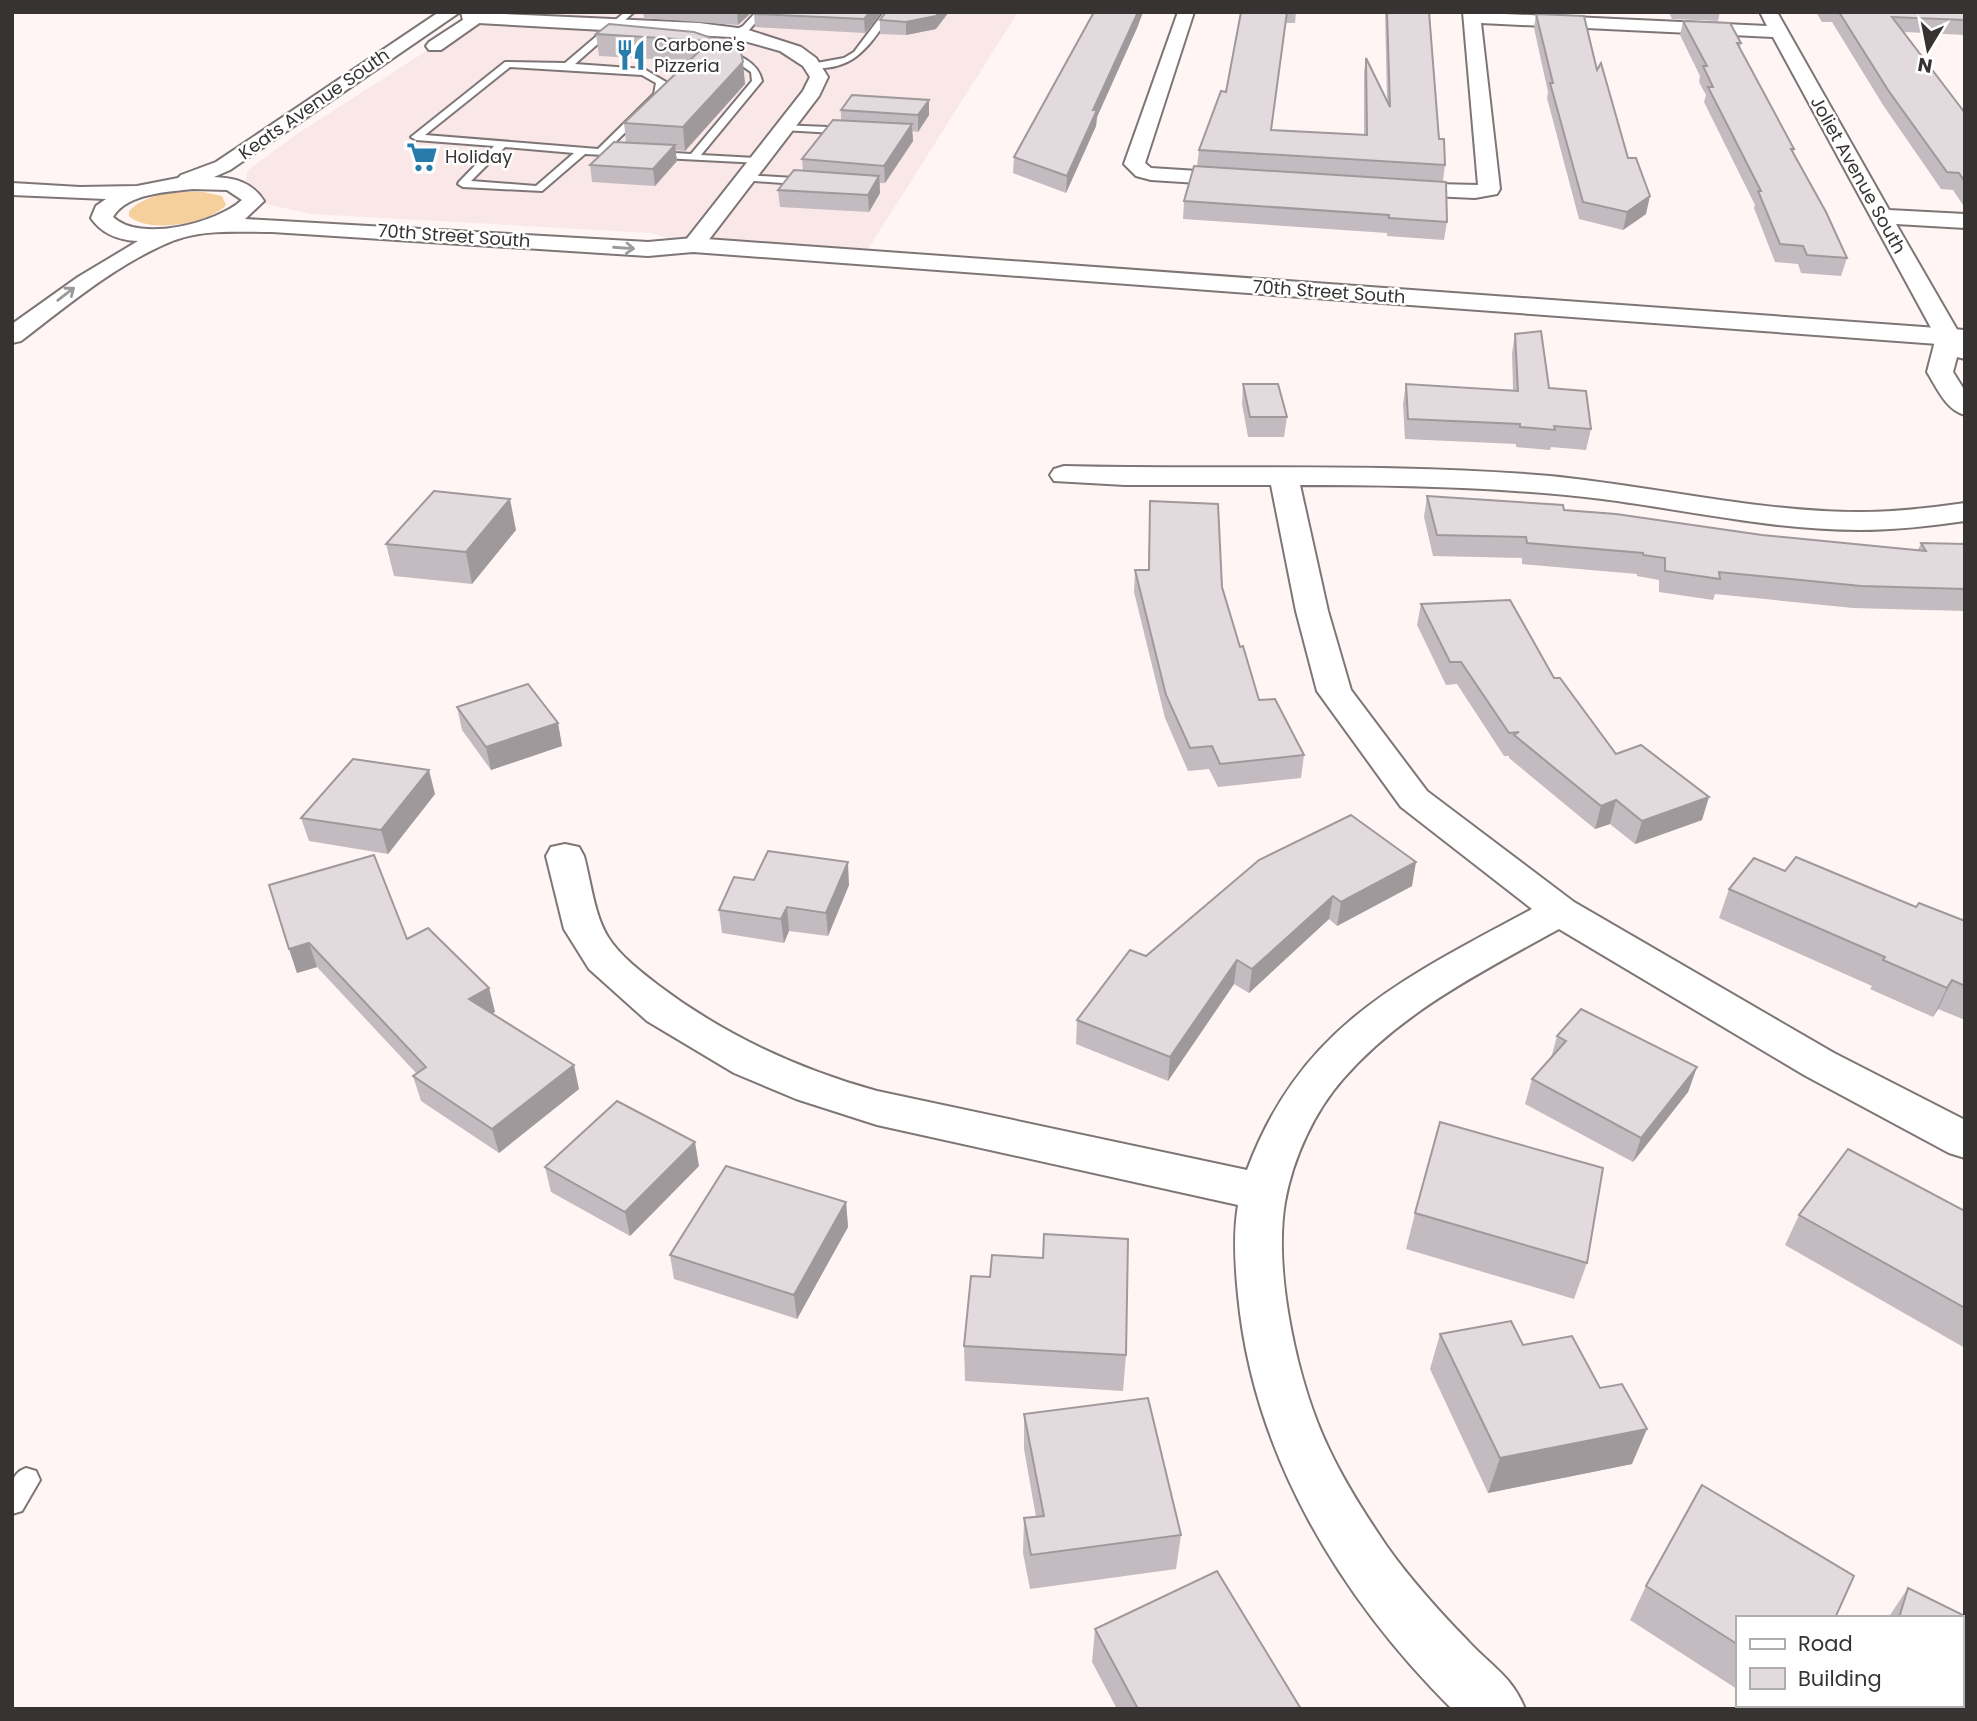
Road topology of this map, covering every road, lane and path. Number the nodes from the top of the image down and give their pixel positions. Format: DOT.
graph roads {
  1 [pos="452,12"];
  2 [pos="761,12"];
  3 [pos="889,12"];
  4 [pos="1186,12"];
  5 [pos="1768,12"];
  6 [pos="478,14"];
  7 [pos="1471,15"];
  8 [pos="618,26"];
  9 [pos="1779,32"];
  10 [pos="736,33"];
  11 [pos="596,39"];
  12 [pos="709,48"];
  13 [pos="414,60"];
  14 [pos="567,65"];
  15 [pos="814,65"];
  16 [pos="379,82"];
  17 [pos="783,127"];
  18 [pos="861,132"];
  19 [pos="503,143"];
  20 [pos="585,149"];
  21 [pos="600,152"];
  22 [pos="694,157"];
  23 [pos="756,161"];
  24 [pos="745,178"];
  25 [pos="1260,181"];
  26 [pos="827,184"];
  27 [pos="172,185"];
  28 [pos="1369,188"];
  29 [pos="12,189"];
  30 [pos="139,192"];
  31 [pos="248,195"];
  32 [pos="12,200"];
  33 [pos="1881,216"];
  34 [pos="1965,221"];
  35 [pos="214,226"];
  36 [pos="102,229"];
  37 [pos="173,234"];
  38 [pos="693,245"];
  39 [pos="39,287"];
  40 [pos="12,310"];
  41 [pos="12,336"];
  42 [pos="1960,342"];
  43 [pos="1965,407"];
  44 [pos="1064,475"];
  45 [pos="1284,478"];
  46 [pos="1965,512"];
  47 [pos="565,856"];
  48 [pos="1560,911"];
  49 [pos="1965,1141"];
  50 [pos="1264,1192"];
  51 [pos="1495,1709"];
  1 -- 27 [label="street, Keats Avenue South"];
  2 -- 10 [label="lane"];
  3 -- 15 [label="lane"];
  4 -- 25 [label="street"];
  5 -- 9 [label="street, Joliet Avenue South"];
  6 -- 8 [label="street"];
  6 -- 13 [label="street, Keats Avenue South"];
  7 -- 9 [label="street"];
  7 -- 28 [label="street"];
  8 -- 10 [label="street"];
  8 -- 11 [label="lane"];
  8 -- 11 [label="lane"];
  9 -- 33 [label="street, Joliet Avenue South"];
  10 -- 15 [label="street"];
  11 -- 14 [label="lane"];
  12 -- 22 [label="lane"];
  14 -- 19 [label="lane"];
  14 -- 21 [label="lane"];
  15 -- 17 [label="street"];
  16 -- 31 [label="street, Keats Avenue South"];
  17 -- 18 [label="lane"];
  17 -- 23 [label="street"];
  19 -- 20 [label="lane"];
  19 -- 20 [label="lane"];
  20 -- 21 [label="lane"];
  21 -- 22 [label="lane"];
  22 -- 23 [label="lane"];
  23 -- 24 [label="street"];
  24 -- 26 [label="lane"];
  24 -- 38 [label="street"];
  27 -- 30 [label="street"];
  27 -- 31 [label="street, 70th Street South"];
  29 -- 30 [label="street"];
  30 -- 36 [label="street"];
  31 -- 35 [label="street"];
  31 -- 38 [label="street, 70th Street South"];
  32 -- 36 [label="street"];
  33 -- 34 [label="street"];
  33 -- 42 [label="street, Joliet Avenue South"];
  35 -- 37 [label="street"];
  35 -- 38 [label="street, 70th Street South, one-way"];
  36 -- 37 [label="street"];
  41 -- 37 [label="street, one-way"];
  38 -- 42 [label="street, 70th Street South"];
  39 -- 40 [label="street"];
  42 -- 43 [label="street"];
  44 -- 45 [label="street"];
  45 -- 46 [label="street"];
  45 -- 48 [label="street"];
  47 -- 50 [label="street"];
  48 -- 49 [label="street"];
  48 -- 50 [label="street"];
  50 -- 51 [label="street"];
}
